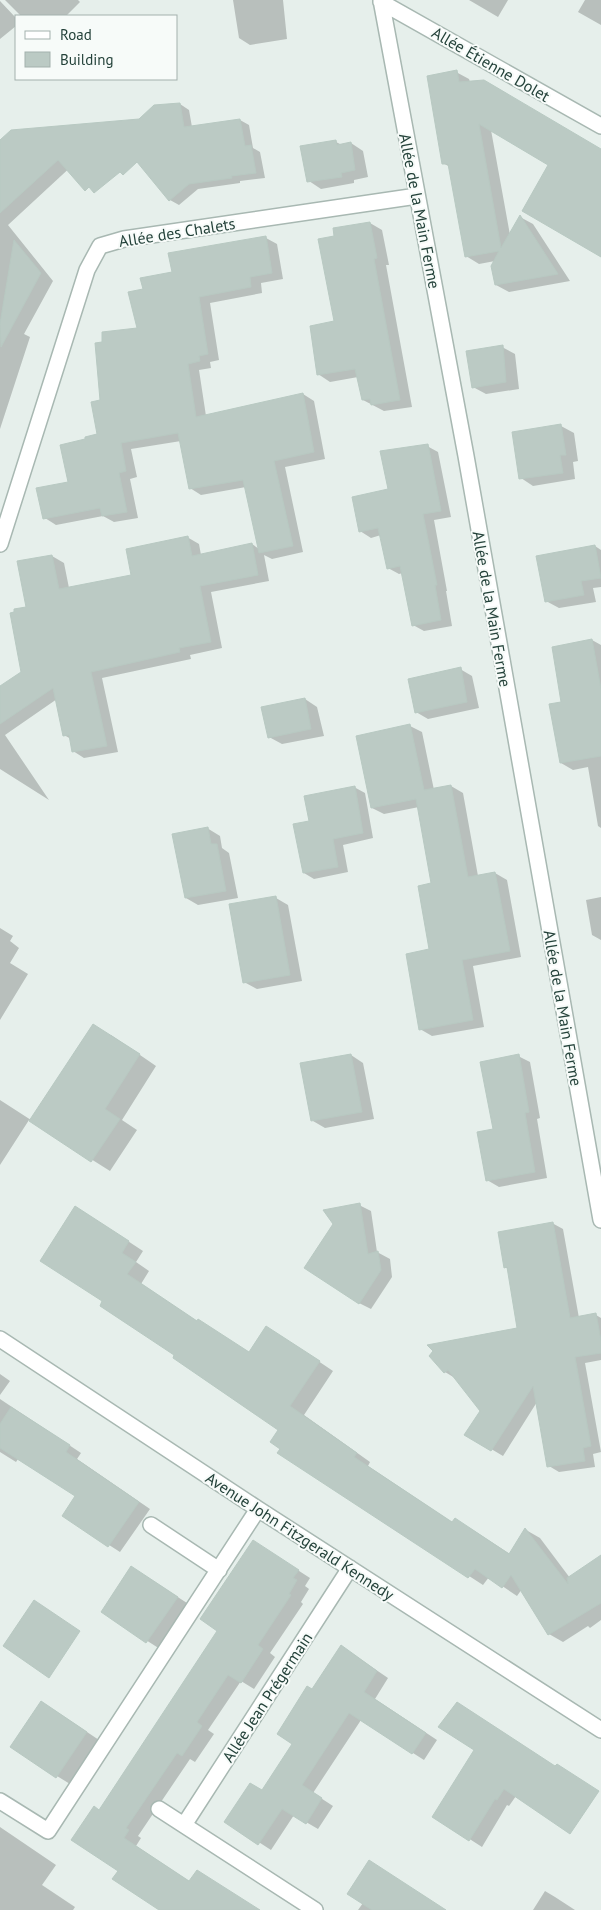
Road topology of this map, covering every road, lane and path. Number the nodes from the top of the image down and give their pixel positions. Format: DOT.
graph roads {
  1 [pos="381,1"];
  2 [pos="601,126"];
  3 [pos="418,196"];
  4 [pos="0,544"];
  5 [pos="601,1220"];
  6 [pos="0,1339"];
  7 [pos="258,1510"];
  8 [pos="151,1525"];
  9 [pos="350,1568"];
  10 [pos="219,1570"];
  11 [pos="601,1730"];
  12 [pos="0,1800"];
  13 [pos="159,1809"];
  14 [pos="184,1825"];
  15 [pos="315,1910"];
  1 -- 2 [label="street, Allée Étienne Dolet"];
  1 -- 3 [label="street, Allée de la Main Ferme"];
  3 -- 4 [label="street, Allée des Chalets"];
  3 -- 5 [label="street, Allée de la Main Ferme"];
  6 -- 7 [label="street, Avenue John Fitzgerald Kennedy"];
  7 -- 9 [label="street, Avenue John Fitzgerald Kennedy"];
  7 -- 10 [label="street"];
  8 -- 10 [label="street"];
  9 -- 11 [label="street, Avenue John Fitzgerald Kennedy"];
  9 -- 14 [label="street, Allée Jean Prégermain"];
  10 -- 12 [label="street"];
  13 -- 14 [label="street"];
  14 -- 15 [label="street"];
}
